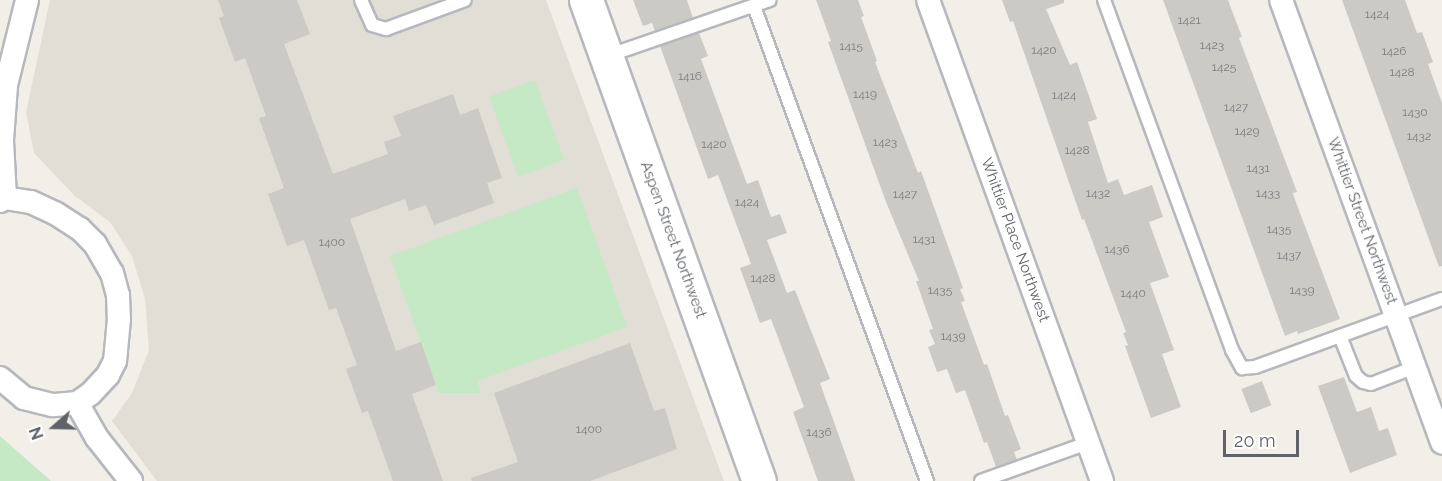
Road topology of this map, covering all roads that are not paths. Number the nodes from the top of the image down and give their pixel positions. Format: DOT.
graph roads {
  1 [pos="27,0"];
  2 [pos="361,0"];
  3 [pos="465,0"];
  4 [pos="586,0"];
  5 [pos="770,0"];
  6 [pos="928,0"];
  7 [pos="1104,0"];
  8 [pos="1281,0"];
  9 [pos="754,6"];
  10 [pos="607,56"];
  11 [pos="2,199"];
  12 [pos="1442,299"];
  13 [pos="1396,315"];
  14 [pos="1340,336"];
  15 [pos="1415,367"];
  16 [pos="0,378"];
  17 [pos="77,403"];
  18 [pos="1089,443"];
  19 [pos="1442,443"];
  20 [pos="131,481"];
  21 [pos="759,481"];
  22 [pos="927,481"];
  23 [pos="981,481"];
  24 [pos="1102,481"];
  1 -- 11 [label="street"];
  2 -- 3 [label="lane"];
  4 -- 10 [label="street, Aspen Street Northwest"];
  5 -- 9 [label="lane"];
  6 -- 18 [label="street, Whittier Place Northwest"];
  7 -- 14 [label="lane"];
  8 -- 13 [label="street, Whittier Street Northwest"];
  9 -- 10 [label="lane"];
  9 -- 22 [label="lane"];
  10 -- 21 [label="street, Aspen Street Northwest"];
  11 -- 17 [label="street"];
  12 -- 13 [label="lane"];
  13 -- 14 [label="lane"];
  13 -- 15 [label="street, Whittier Street Northwest"];
  14 -- 15 [label="lane"];
  15 -- 19 [label="street, Whittier Street Northwest"];
  16 -- 17 [label="street"];
  17 -- 20 [label="street"];
  18 -- 23 [label="lane"];
  18 -- 24 [label="street, Whittier Place Northwest"];
}
